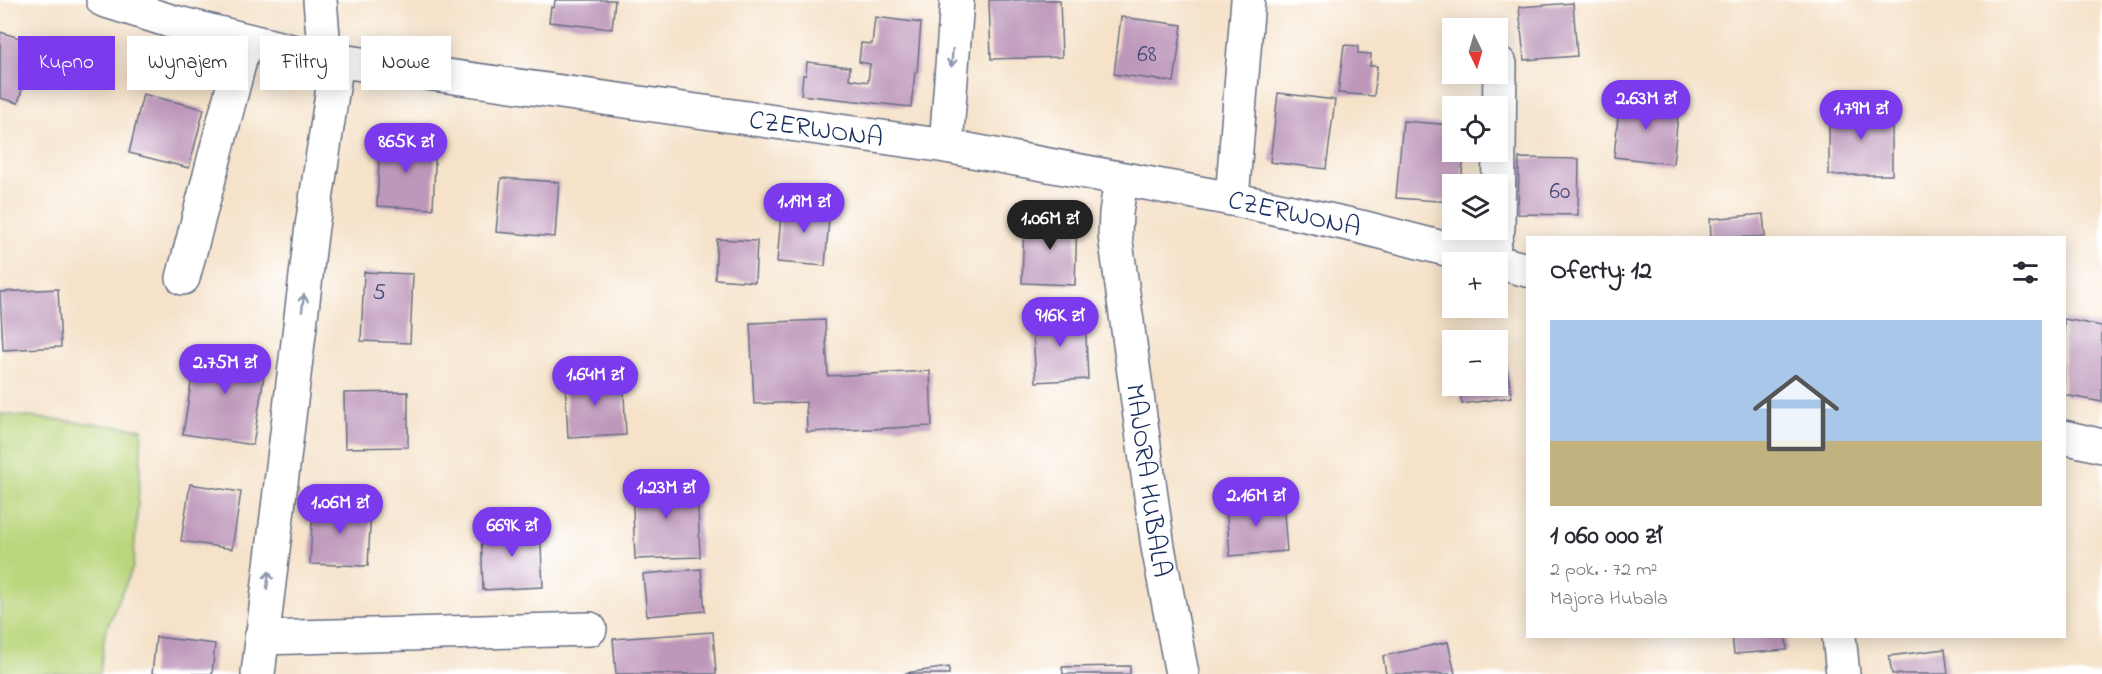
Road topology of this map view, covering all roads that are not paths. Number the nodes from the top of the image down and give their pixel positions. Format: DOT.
graph roads {
  1 [pos="103,0"];
  2 [pos="320,0"];
  3 [pos="957,0"];
  4 [pos="1248,0"];
  5 [pos="226,36"];
  6 [pos="323,36"];
  7 [pos="349,63"];
  8 [pos="1500,84"];
  9 [pos="232,90"];
  10 [pos="325,90"];
  11 [pos="946,146"];
  12 [pos="1121,179"];
  13 [pos="1232,199"];
  14 [pos="1462,252"];
  15 [pos="1492,252"];
  16 [pos="1508,264"];
  17 [pos="1526,270"];
  18 [pos="183,278"];
  19 [pos="2066,437"];
  20 [pos="2102,446"];
  21 [pos="590,629"];
  22 [pos="261,638"];
  23 [pos="1839,638"];
  24 [pos="258,674"];
  25 [pos="1182,674"];
  26 [pos="1843,674"];
  1 -- 5 [label="street, CZERWONA"];
  2 -- 6 [label="street"];
  3 -- 11 [label="street, one-way"];
  4 -- 13 [label="street"];
  7 -- 11 [label="street, CZERWONA"];
  8 -- 15 [label="street"];
  9 -- 18 [label="street"];
  22 -- 10 [label="street, one-way"];
  11 -- 12 [label="street, CZERWONA"];
  12 -- 13 [label="street, CZERWONA"];
  12 -- 25 [label="street, MAJORA HUBALA"];
  13 -- 14 [label="street, CZERWONA"];
  16 -- 17 [label="street, CZERWONA"];
  19 -- 20 [label="street"];
  21 -- 22 [label="street"];
  22 -- 24 [label="street"];
  23 -- 26 [label="street"];
}
